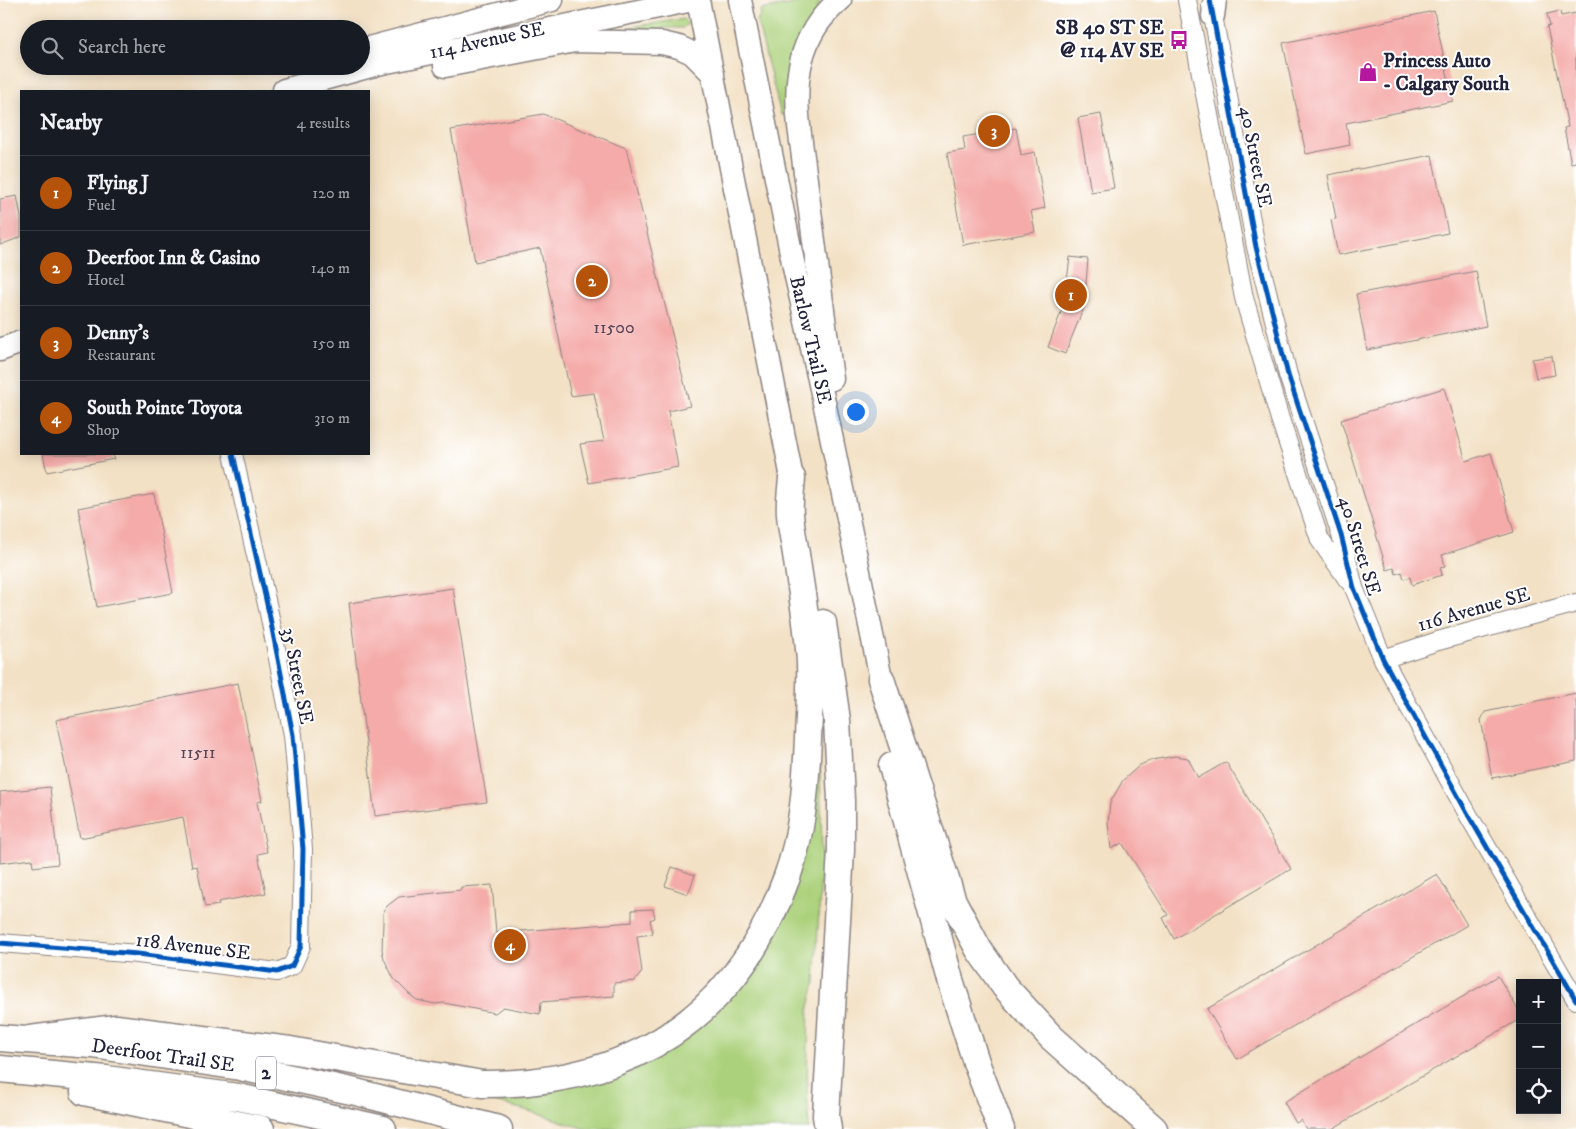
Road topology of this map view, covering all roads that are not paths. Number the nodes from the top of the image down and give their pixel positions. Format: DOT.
graph roads {
  1 [pos="552,0"];
  2 [pos="620,0"];
  3 [pos="693,0"];
  4 [pos="698,0"];
  5 [pos="740,0"];
  6 [pos="840,0"];
  7 [pos="1186,0"];
  8 [pos="1213,5"];
  9 [pos="522,34"];
  10 [pos="370,48"];
  11 [pos="370,66"];
  12 [pos="713,74"];
  13 [pos="306,75"];
  14 [pos="338,75"];
  15 [pos="282,90"];
  16 [pos="332,90"];
  17 [pos="20,342"];
  18 [pos="0,350"];
  19 [pos="826,411"];
  20 [pos="233,455"];
  21 [pos="792,478"];
  22 [pos="1354,588"];
  23 [pos="1576,603"];
  24 [pos="1384,660"];
  25 [pos="881,679"];
  26 [pos="0,943"];
  27 [pos="292,966"];
  28 [pos="1576,1000"];
  29 [pos="0,1038"];
  30 [pos="30,1039"];
  31 [pos="0,1069"];
  32 [pos="0,1074"];
  33 [pos="262,1129"];
  34 [pos="384,1129"];
  35 [pos="499,1129"];
  36 [pos="828,1129"];
  37 [pos="1001,1129"];
  38 [pos="1154,1129"];
  1 -- 10 [label="main road, 114 Avenue SE"];
  2 -- 9 [label="main road"];
  3 -- 9 [label="main road, 114 Avenue SE"];
  4 -- 12 [label="main road"];
  5 -- 19 [label="main road, Barlow Trail SE"];
  6 -- 19 [label="main road"];
  7 -- 22 [label="street, 40 Street SE"];
  8 -- 22 [label="street, 40 Street SE"];
  9 -- 11 [label="main road, 114 Avenue SE"];
  12 -- 16 [label="main road"];
  12 -- 21 [label="main road"];
  13 -- 15 [label="main road, 114 Avenue SE"];
  14 -- 15 [label="main road, 114 Avenue SE"];
  17 -- 18 [label="main road"];
  19 -- 25 [label="main road, Barlow Trail SE"];
  20 -- 27 [label="street, 35 Street SE"];
  21 -- 30 [label="highway"];
  21 -- 36 [label="highway"];
  22 -- 24 [label="street, 40 Street SE"];
  23 -- 24 [label="street, 116 Avenue SE"];
  24 -- 28 [label="street, 40 Street SE"];
  25 -- 37 [label="highway"];
  25 -- 38 [label="highway"];
  26 -- 27 [label="street, 118 Avenue SE"];
  29 -- 30 [label="highway, Deerfoot Trail SE / 2"];
  30 -- 35 [label="highway, Deerfoot Trail SE / 2"];
  31 -- 34 [label="highway, Deerfoot Trail SE / 2"];
  32 -- 33 [label="highway"];
}
